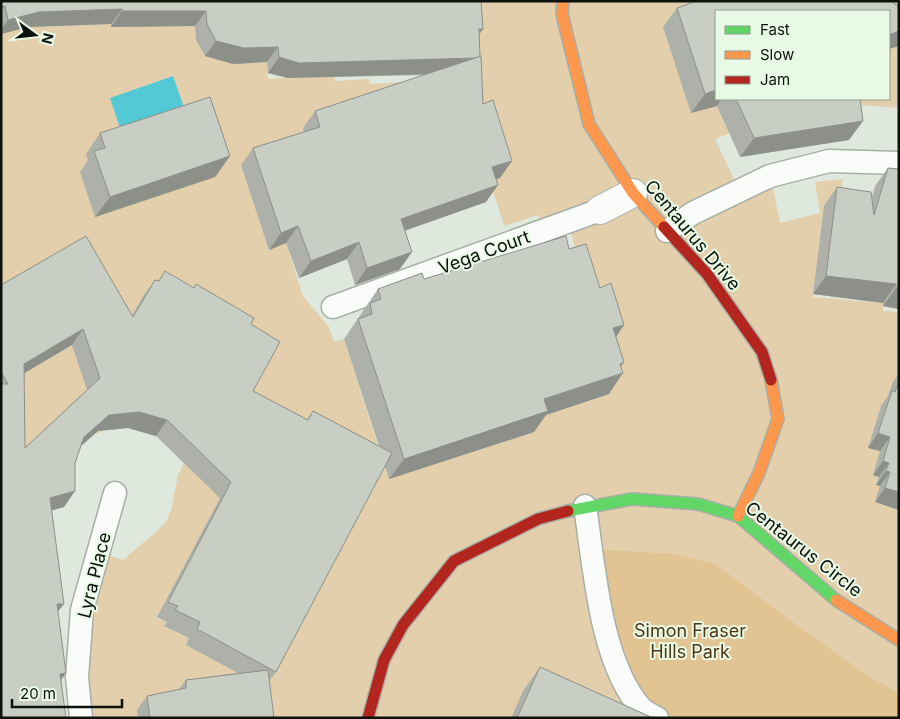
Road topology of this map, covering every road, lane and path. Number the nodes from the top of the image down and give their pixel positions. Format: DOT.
graph roads {
  1 [pos="563,1"];
  2 [pos="899,164"];
  3 [pos="633,193"];
  4 [pos="600,210"];
  5 [pos="666,230"];
  6 [pos="333,307"];
  7 [pos="115,493"];
  8 [pos="585,506"];
  9 [pos="738,516"];
  10 [pos="899,640"];
  11 [pos="81,718"];
  12 [pos="368,718"];
  13 [pos="658,718"];
  1 -- 3 [label="street, Centaurus Drive"];
  2 -- 5 [label="lane"];
  3 -- 4 [label="street, Vega Court"];
  3 -- 5 [label="street, Centaurus Drive"];
  4 -- 6 [label="lane, Vega Court"];
  5 -- 9 [label="street, Centaurus Drive"];
  7 -- 11 [label="lane, Lyra Place"];
  8 -- 9 [label="street, Centaurus Circle"];
  8 -- 12 [label="street, Centaurus Circle"];
  8 -- 13 [label="lane"];
  9 -- 10 [label="street, Centaurus Circle"];
}
